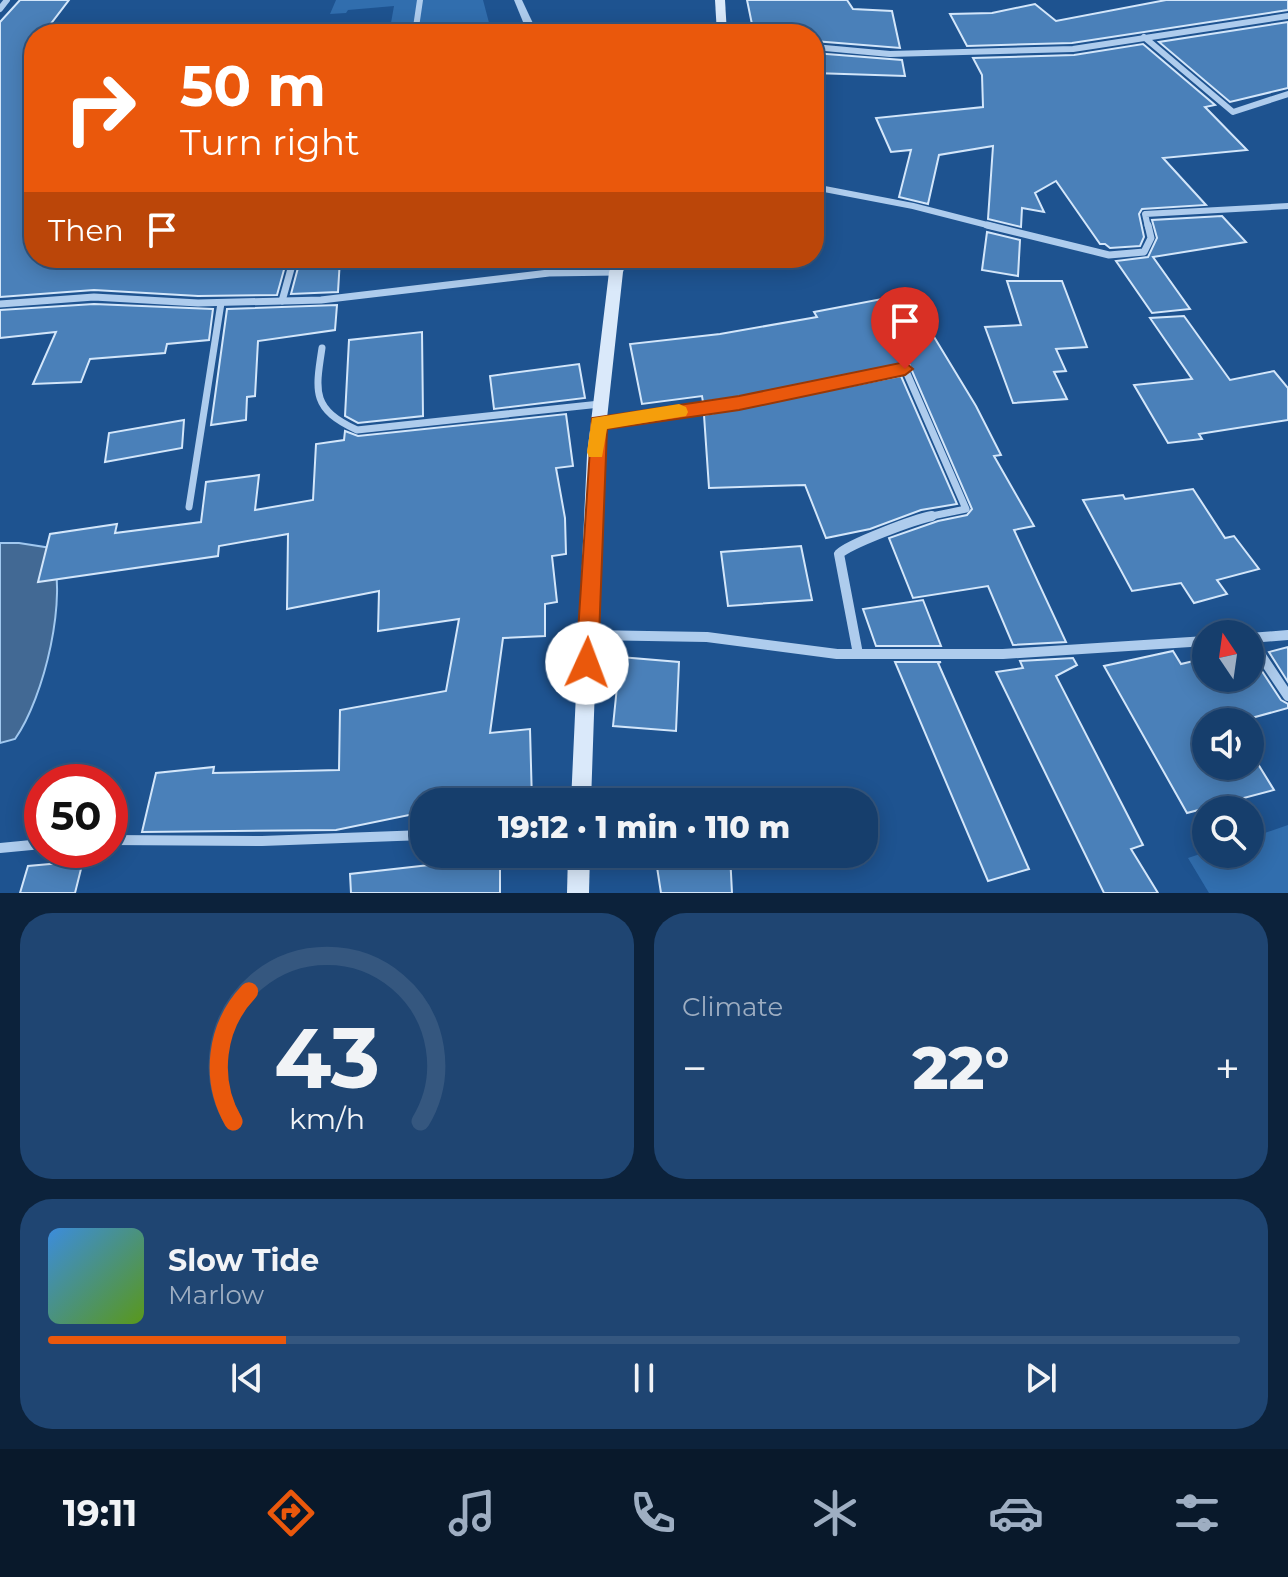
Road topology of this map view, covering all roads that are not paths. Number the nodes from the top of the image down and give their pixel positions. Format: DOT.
graph roads {
  1 [pos="7,0"];
  2 [pos="420,0"];
  3 [pos="518,0"];
  4 [pos="720,0"];
  5 [pos="0,9"];
  6 [pos="1288,16"];
  7 [pos="416,24"];
  8 [pos="529,24"];
  9 [pos="721,24"];
  10 [pos="1144,37"];
  11 [pos="824,48"];
  12 [pos="1288,94"];
  13 [pos="824,189"];
  14 [pos="1288,206"];
  15 [pos="291,268"];
  16 [pos="593,268"];
  17 [pos="619,268"];
  18 [pos="282,301"];
  19 [pos="221,303"];
  20 [pos="0,304"];
  21 [pos="322,348"];
  22 [pos="600,404"];
  23 [pos="598,423"];
  24 [pos="189,507"];
  25 [pos="588,635"];
  26 [pos="1288,635"];
  27 [pos="1264,637"];
  28 [pos="1192,642"];
  29 [pos="858,654"];
  30 [pos="1264,659"];
  31 [pos="1288,696"];
  32 [pos="582,788"];
  33 [pos="410,836"];
  34 [pos="128,840"];
  35 [pos="24,846"];
  36 [pos="0,848"];
  37 [pos="579,868"];
  38 [pos="578,893"];
  1 -- 5 [label="street"];
  2 -- 7 [label="street"];
  3 -- 8 [label="street"];
  4 -- 9 [label="main road"];
  6 -- 10 [label="street"];
  10 -- 11 [label="street"];
  10 -- 12 [label="street"];
  13 -- 14 [label="street"];
  15 -- 18 [label="street"];
  16 -- 18 [label="street"];
  17 -- 22 [label="main road"];
  18 -- 19 [label="street"];
  19 -- 20 [label="street"];
  19 -- 24 [label="street"];
  21 -- 22 [label="street"];
  22 -- 23 [label="main road"];
  23 -- 25 [label="main road"];
  23 -- 29 [label="street"];
  25 -- 29 [label="street"];
  25 -- 32 [label="main road"];
  26 -- 27 [label="street"];
  28 -- 29 [label="street"];
  30 -- 31 [label="street"];
  33 -- 34 [label="street"];
  35 -- 36 [label="street"];
  37 -- 38 [label="main road"];
}
